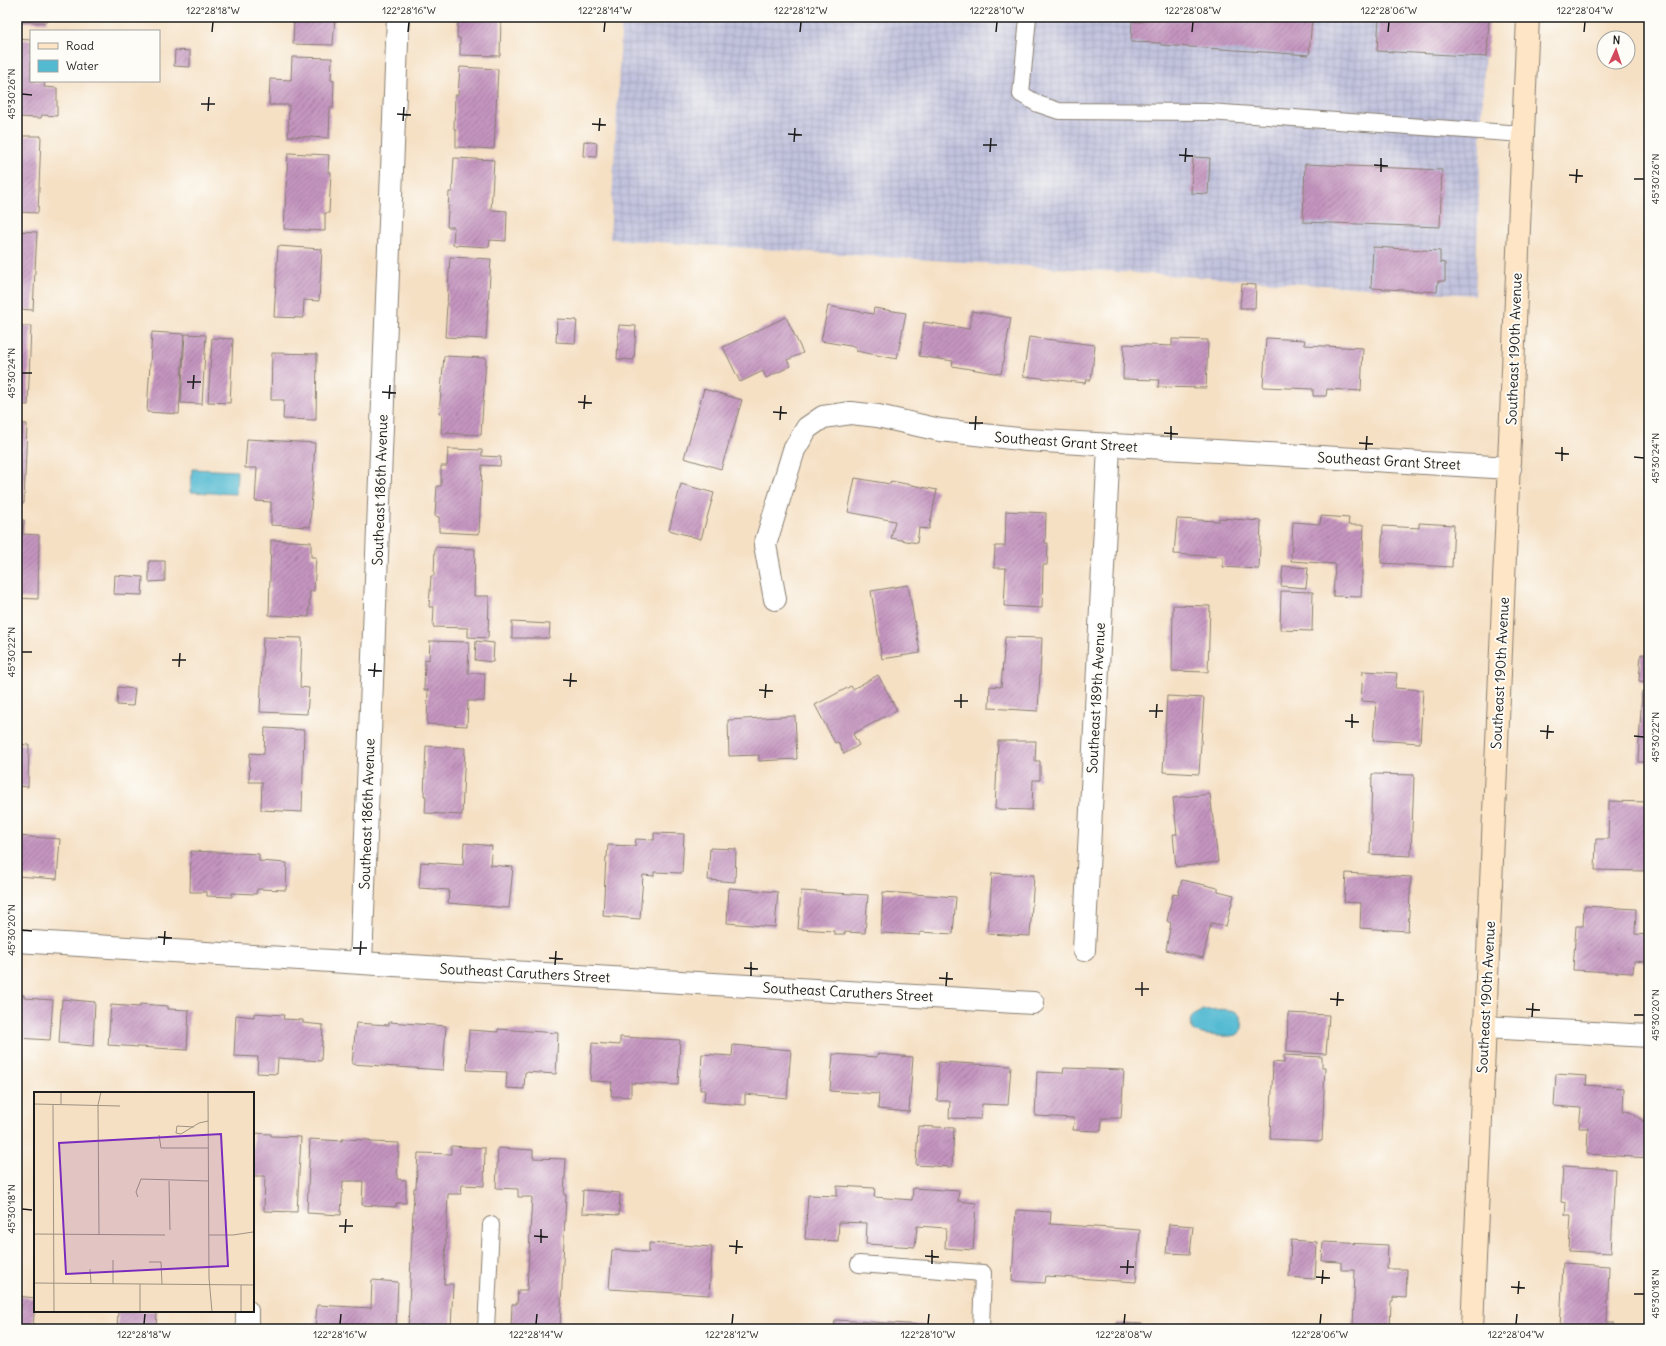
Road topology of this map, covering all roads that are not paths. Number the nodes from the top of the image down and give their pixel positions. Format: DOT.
graph roads {
  1 [pos="398,17"];
  2 [pos="1028,17"];
  3 [pos="1528,17"];
  4 [pos="1523,134"];
  5 [pos="1109,446"];
  6 [pos="1510,468"];
  7 [pos="775,599"];
  8 [pos="17,941"];
  9 [pos="1084,950"];
  10 [pos="361,964"];
  11 [pos="1033,1003"];
  12 [pos="1484,1027"];
  13 [pos="1649,1036"];
  14 [pos="491,1225"];
  15 [pos="859,1264"];
  16 [pos="247,1312"];
  17 [pos="247,1329"];
  18 [pos="486,1329"];
  19 [pos="981,1329"];
  20 [pos="1472,1329"];
  1 -- 10 [label="street, Southeast 186th Avenue"];
  2 -- 4 [label="lane"];
  3 -- 4 [label="street, Southeast 190th Avenue"];
  4 -- 6 [label="street, Southeast 190th Avenue"];
  5 -- 6 [label="street, Southeast Grant Street"];
  5 -- 7 [label="street, Southeast Grant Street"];
  5 -- 9 [label="street, Southeast 189th Avenue"];
  6 -- 12 [label="street, Southeast 190th Avenue"];
  8 -- 10 [label="street, Southeast Caruthers Street"];
  10 -- 11 [label="street, Southeast Caruthers Street"];
  12 -- 13 [label="street"];
  12 -- 20 [label="street, Southeast 190th Avenue"];
  14 -- 18 [label="lane"];
  15 -- 19 [label="lane"];
  16 -- 17 [label="street"];
}
